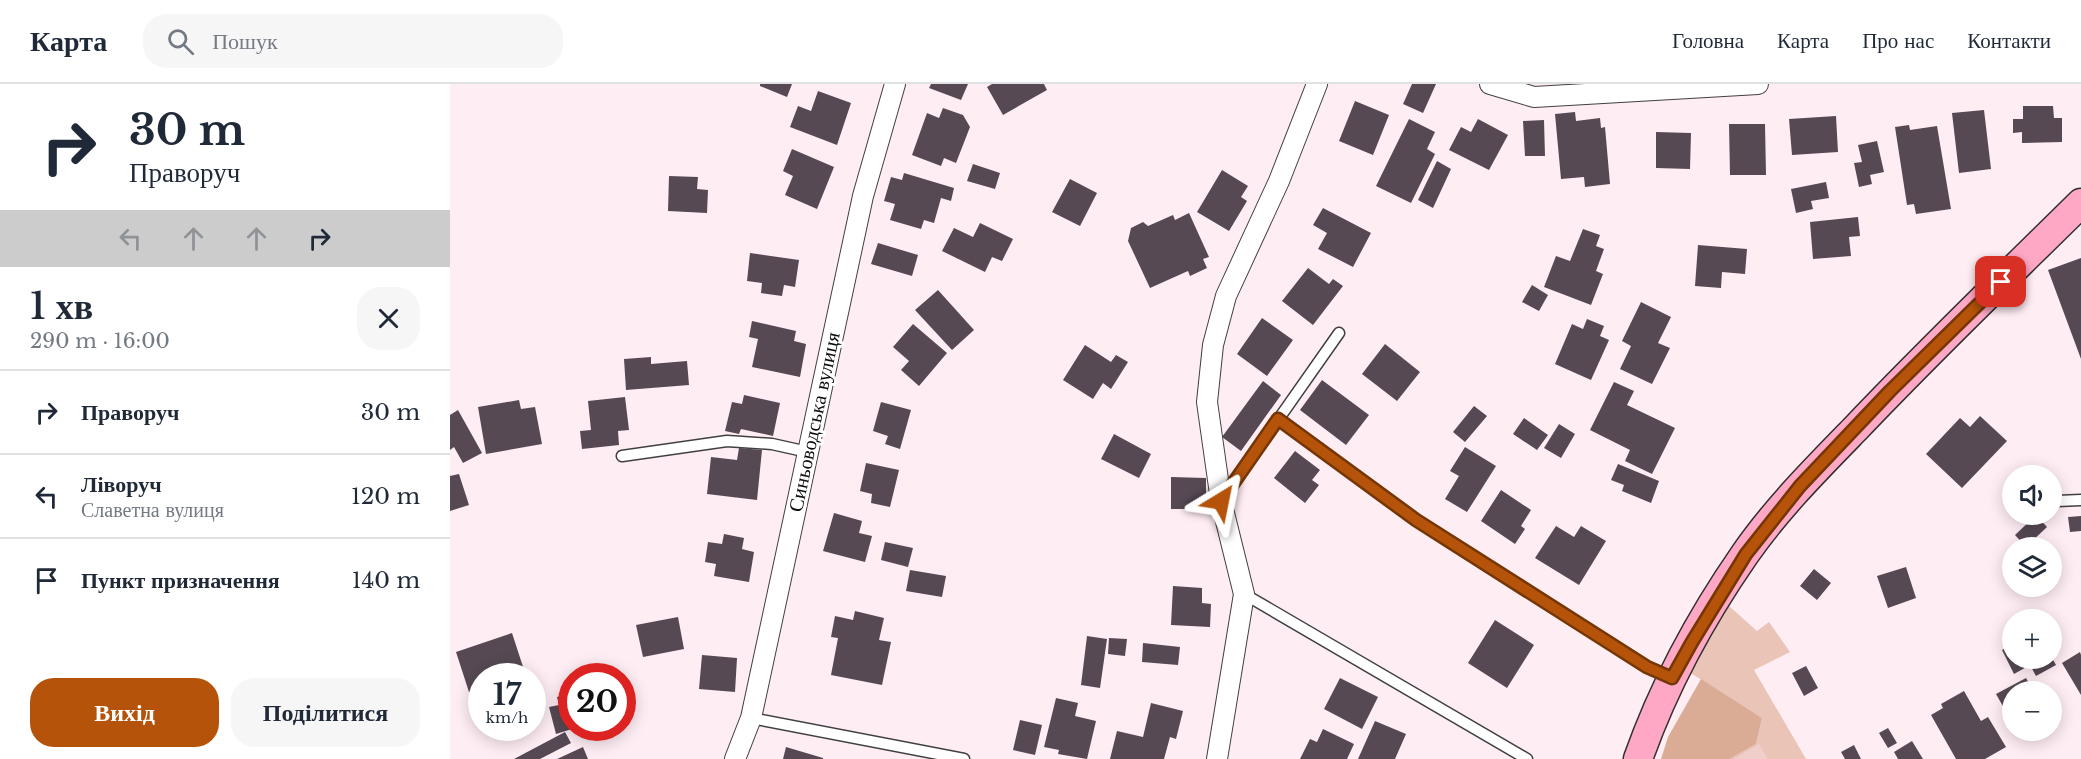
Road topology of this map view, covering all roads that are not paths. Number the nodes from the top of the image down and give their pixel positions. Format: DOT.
graph roads {
  1 [pos="895,84"];
  2 [pos="1317,84"];
  3 [pos="1490,84"];
  4 [pos="1758,84"];
  5 [pos="2081,203"];
  6 [pos="1339,333"];
  7 [pos="1278,419"];
  8 [pos="808,452"];
  9 [pos="622,456"];
  10 [pos="2081,500"];
  11 [pos="1221,501"];
  12 [pos="2062,501"];
  13 [pos="1244,594"];
  14 [pos="1672,678"];
  15 [pos="751,718"];
  16 [pos="735,759"];
  17 [pos="964,759"];
  18 [pos="1217,759"];
  19 [pos="1527,759"];
  20 [pos="1638,759"];
  1 -- 8 [label="street, Синьоводська вулиця"];
  2 -- 11 [label="street"];
  3 -- 4 [label="street"];
  5 -- 14 [label="main road"];
  6 -- 7 [label="lane"];
  7 -- 11 [label="lane"];
  7 -- 14 [label="lane"];
  8 -- 9 [label="lane"];
  8 -- 15 [label="street, Синьоводська вулиця"];
  10 -- 12 [label="lane"];
  11 -- 13 [label="street"];
  13 -- 18 [label="street"];
  13 -- 19 [label="lane"];
  14 -- 20 [label="main road"];
  15 -- 16 [label="street, Синьоводська вулиця"];
  15 -- 17 [label="lane"];
}
